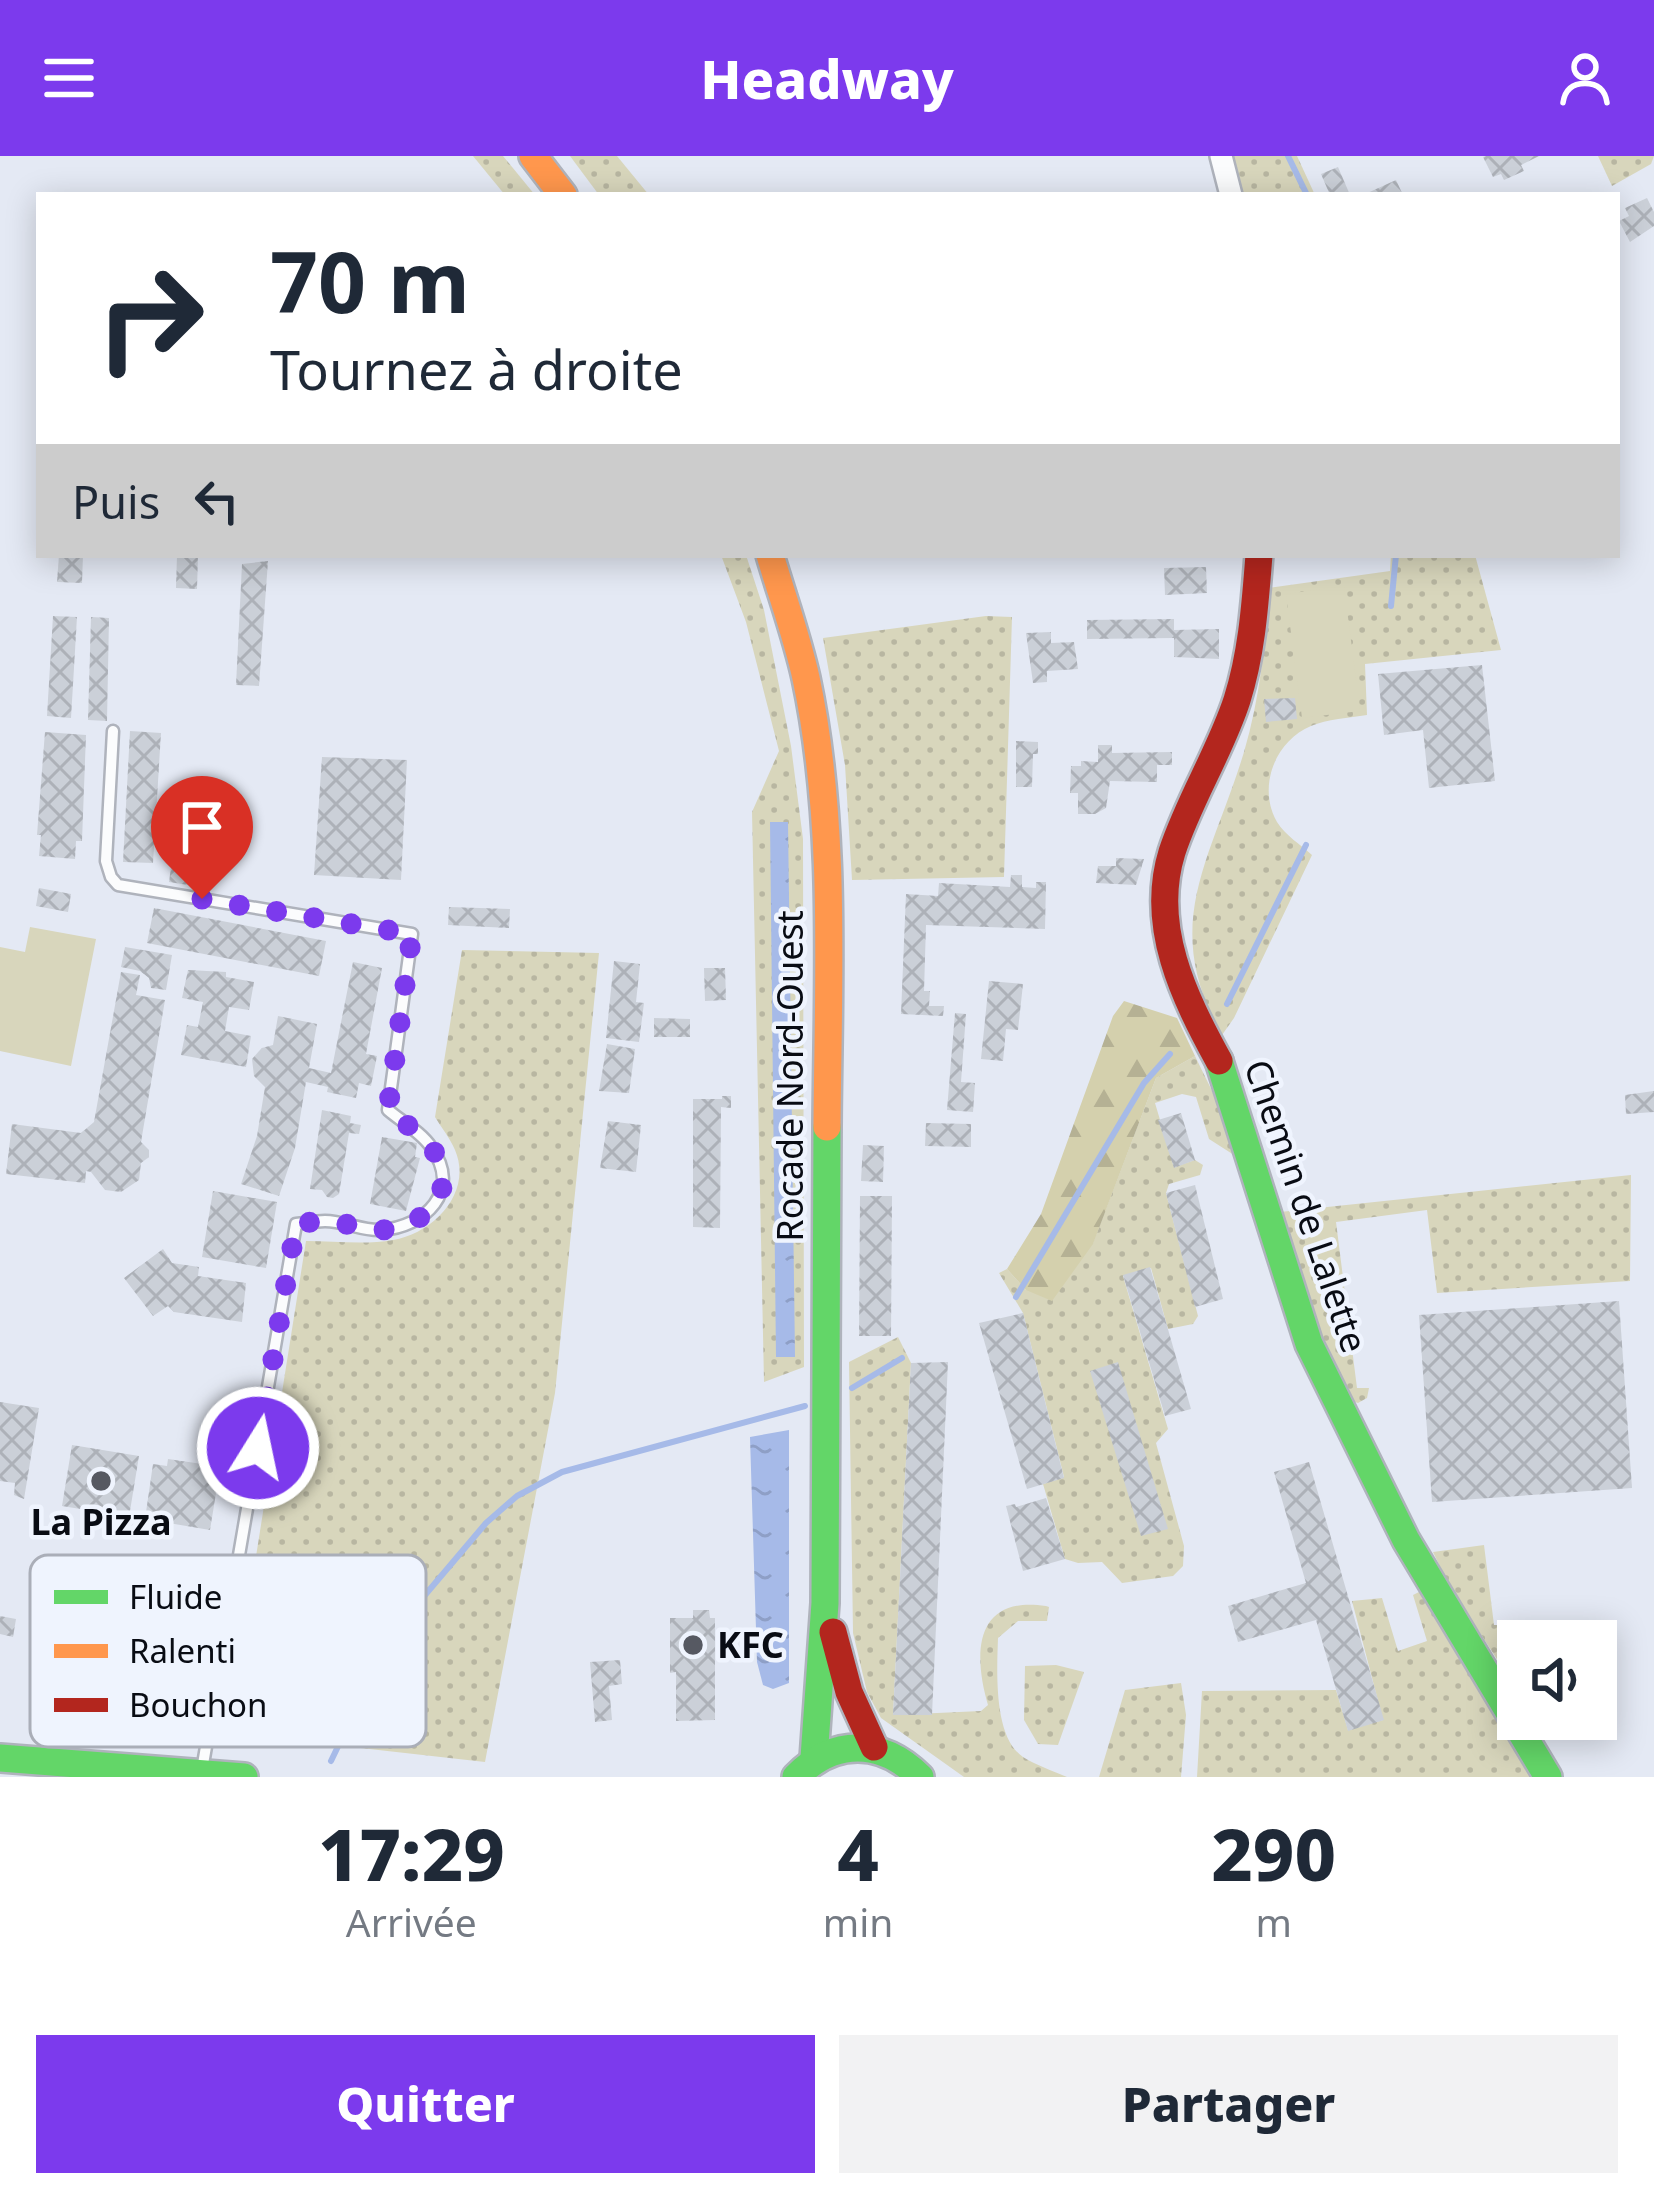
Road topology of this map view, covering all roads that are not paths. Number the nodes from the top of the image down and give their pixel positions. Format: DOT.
graph roads {
  1 [pos="532,156"];
  2 [pos="1221,156"];
  3 [pos="561,192"];
  4 [pos="1230,192"];
  5 [pos="771,558"];
  6 [pos="1259,558"];
  7 [pos="113,731"];
  8 [pos="239,1555"];
  9 [pos="826,1604"];
  10 [pos="207,1747"];
  11 [pos="874,1747"];
  12 [pos="0,1757"];
  13 [pos="805,1768"];
  14 [pos="202,1774"];
  15 [pos="244,1777"];
  16 [pos="920,1777"];
  17 [pos="1548,1777"];
  1 -- 3 [label="main road"];
  2 -- 4 [label="street"];
  5 -- 9 [label="main road, Rocade Nord-Ouest"];
  6 -- 17 [label="main road, Chemin de Lalette"];
  7 -- 8 [label="lane"];
  9 -- 11 [label="main road, Rocade Nord-Ouest"];
  9 -- 13 [label="main road, Rocade Nord-Ouest"];
  10 -- 14 [label="lane"];
  11 -- 13 [label="main road"];
  11 -- 16 [label="main road"];
  12 -- 14 [label="main road"];
  14 -- 15 [label="main road"];
}
